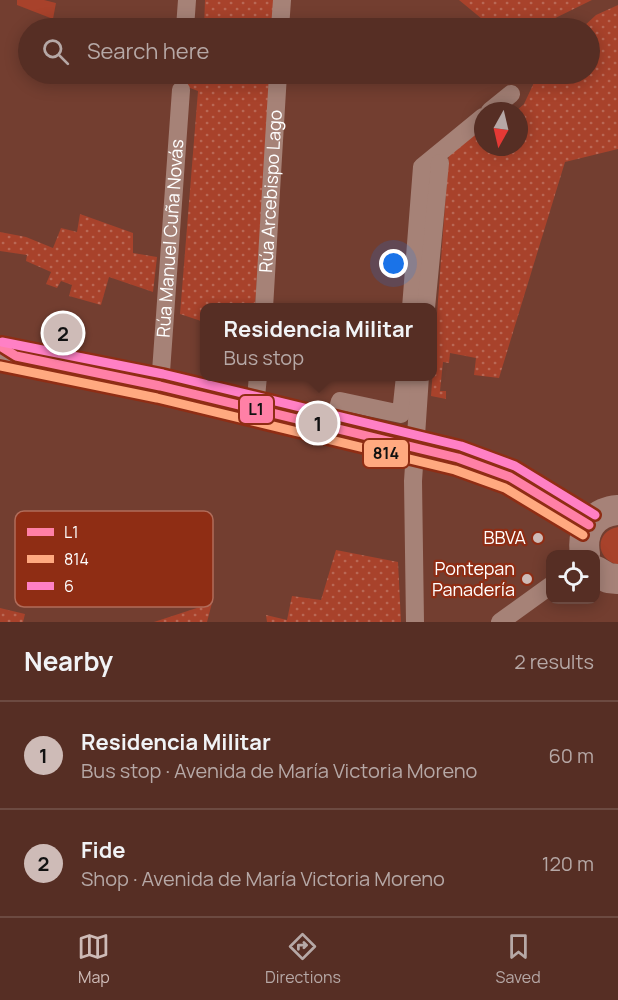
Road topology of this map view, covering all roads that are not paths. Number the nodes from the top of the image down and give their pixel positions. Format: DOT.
graph roads {
  1 [pos="187,0"];
  2 [pos="282,0"];
  3 [pos="186,18"];
  4 [pos="281,18"];
  5 [pos="277,84"];
  6 [pos="181,90"];
  7 [pos="511,94"];
  8 [pos="501,102"];
  9 [pos="474,124"];
  10 [pos="440,163"];
  11 [pos="264,303"];
  12 [pos="422,303"];
  13 [pos="422,303"];
  14 [pos="5,352"];
  15 [pos="258,381"];
  16 [pos="404,381"];
  17 [pos="420,381"];
  18 [pos="160,386"];
  19 [pos="255,408"];
  20 [pos="333,426"];
  21 [pos="414,447"];
  22 [pos="618,510"];
  23 [pos="590,525"];
  24 [pos="585,550"];
  25 [pos="600,573"];
  26 [pos="618,579"];
  27 [pos="546,590"];
  28 [pos="522,615"];
  29 [pos="415,622"];
  30 [pos="500,622"];
  1 -- 3 [label="street"];
  2 -- 4 [label="street"];
  5 -- 11 [label="street, Rúa Arcebispo Lago"];
  6 -- 18 [label="street, Rúa Manuel Cuña Novás"];
  7 -- 8 [label="street"];
  9 -- 12 [label="street"];
  10 -- 13 [label="street"];
  14 -- 18 [label="highway"];
  15 -- 19 [label="street"];
  16 -- 20 [label="street"];
  17 -- 21 [label="street"];
  18 -- 19 [label="highway"];
  19 -- 20 [label="highway"];
  20 -- 21 [label="highway"];
  21 -- 23 [label="highway"];
  21 -- 29 [label="street"];
  22 -- 23 [label="highway"];
  23 -- 24 [label="highway"];
  25 -- 26 [label="highway"];
  27 -- 28 [label="street"];
  28 -- 30 [label="street"];
}
